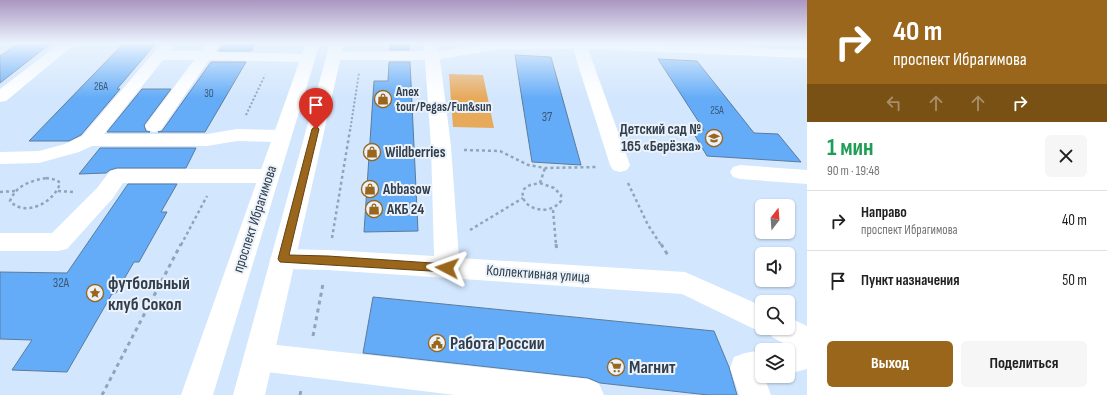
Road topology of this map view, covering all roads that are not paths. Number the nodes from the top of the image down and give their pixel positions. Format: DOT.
graph roads {
  1 [pos="45,61"];
  2 [pos="154,61"];
  3 [pos="200,61"];
  4 [pos="307,61"];
  5 [pos="332,61"];
  6 [pos="433,61"];
  7 [pos="584,61"];
  8 [pos="0,98"];
  9 [pos="154,126"];
  10 [pos="282,136"];
  11 [pos="89,140"];
  12 [pos="0,158"];
  13 [pos="620,165"];
  14 [pos="740,172"];
  15 [pos="268,176"];
  16 [pos="807,177"];
  17 [pos="0,242"];
  18 [pos="446,257"];
  19 [pos="283,259"];
  20 [pos="755,316"];
  21 [pos="795,334"];
  22 [pos="807,340"];
  23 [pos="807,355"];
  24 [pos="259,357"];
  25 [pos="795,358"];
  26 [pos="755,366"];
  27 [pos="197,395"];
  28 [pos="249,395"];
  29 [pos="588,395"];
  30 [pos="755,395"];
  1 -- 8 [label="main road"];
  2 -- 11 [label="main road"];
  3 -- 9 [label="main road"];
  4 -- 10 [label="main road, проспект Ибрагимова"];
  5 -- 19 [label="main road"];
  6 -- 18 [label="main road"];
  7 -- 13 [label="main road"];
  10 -- 11 [label="main road"];
  10 -- 15 [label="main road, проспект Ибрагимова"];
  11 -- 12 [label="main road"];
  14 -- 16 [label="main road"];
  15 -- 17 [label="main road"];
  15 -- 27 [label="main road, проспект Ибрагимова"];
  18 -- 19 [label="main road, Коллективная улица"];
  18 -- 20 [label="main road, Коллективная улица"];
  19 -- 24 [label="main road"];
  21 -- 22 [label="main road"];
  23 -- 25 [label="main road"];
  24 -- 28 [label="main road"];
  24 -- 29 [label="main road"];
  26 -- 30 [label="main road"];
}
